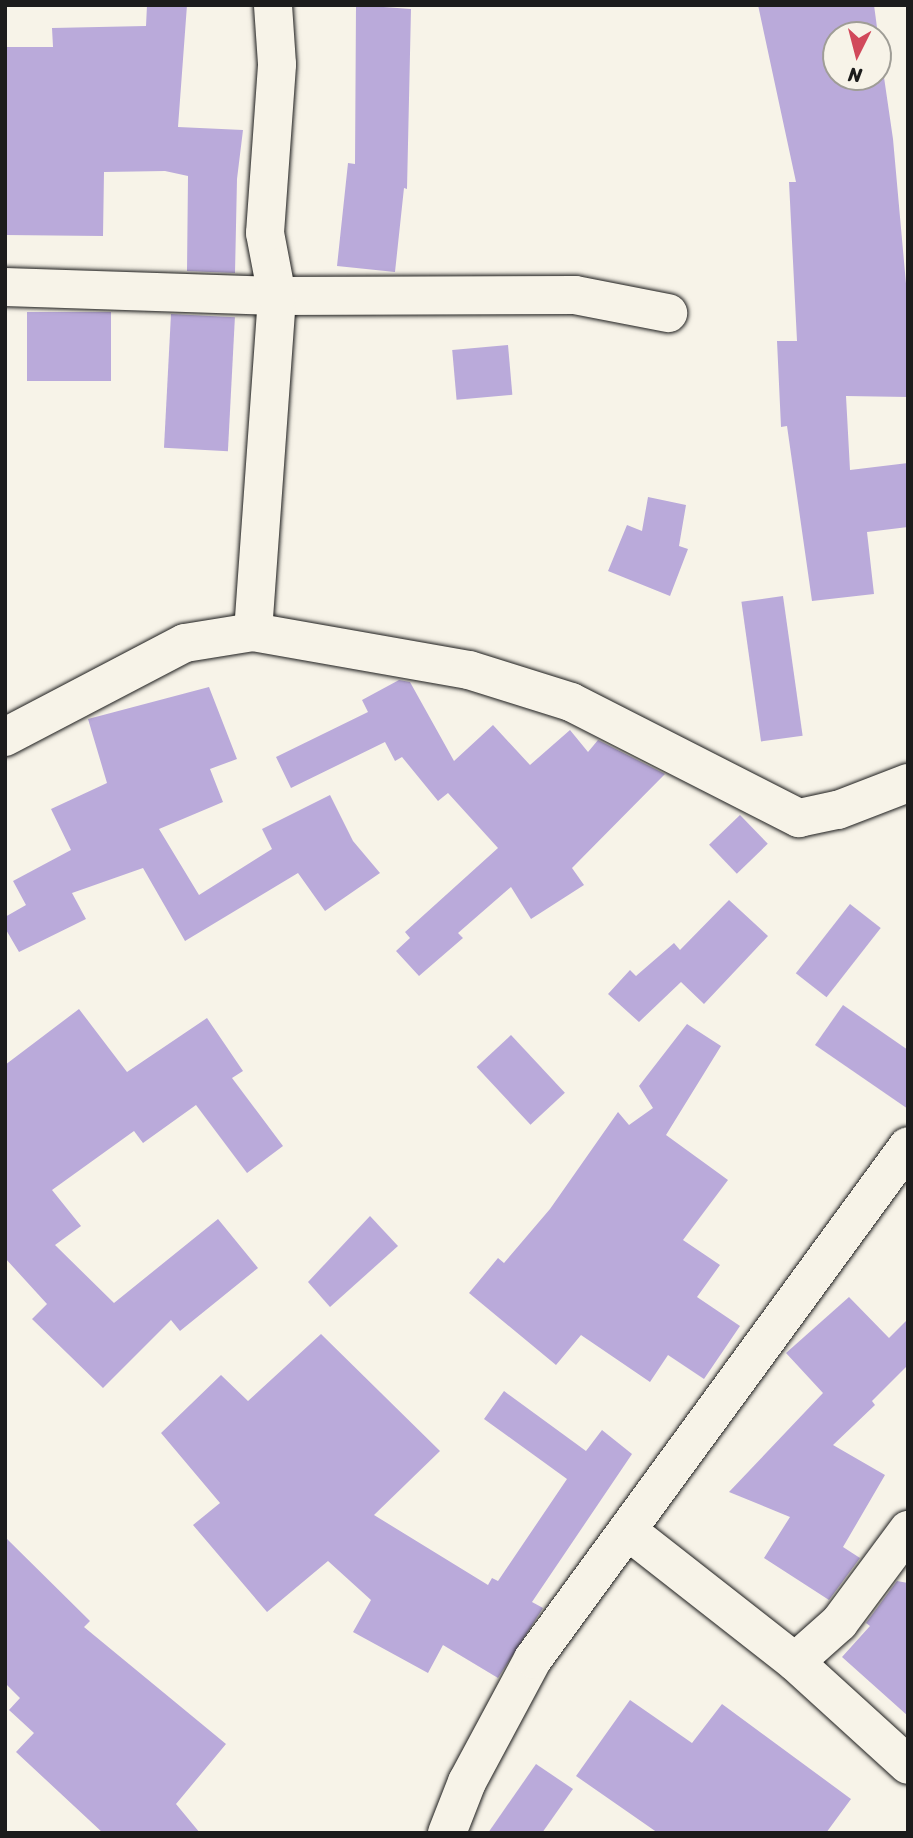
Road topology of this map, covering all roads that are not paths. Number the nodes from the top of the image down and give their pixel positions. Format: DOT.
graph roads {
  1 [pos="273,5"];
  2 [pos="5,287"];
  3 [pos="277,296"];
  4 [pos="668,313"];
  5 [pos="253,632"];
  6 [pos="5,737"];
  7 [pos="908,783"];
  8 [pos="908,1146"];
  9 [pos="908,1530"];
  10 [pos="628,1531"];
  11 [pos="795,1662"];
  12 [pos="908,1765"];
  13 [pos="447,1833"];
  1 -- 3 [label="street"];
  2 -- 3 [label="street"];
  3 -- 4 [label="street"];
  3 -- 5 [label="street"];
  5 -- 6 [label="street"];
  5 -- 7 [label="street"];
  8 -- 10 [label="street"];
  9 -- 11 [label="street"];
  10 -- 11 [label="street"];
  10 -- 13 [label="street"];
  11 -- 12 [label="street"];
}
